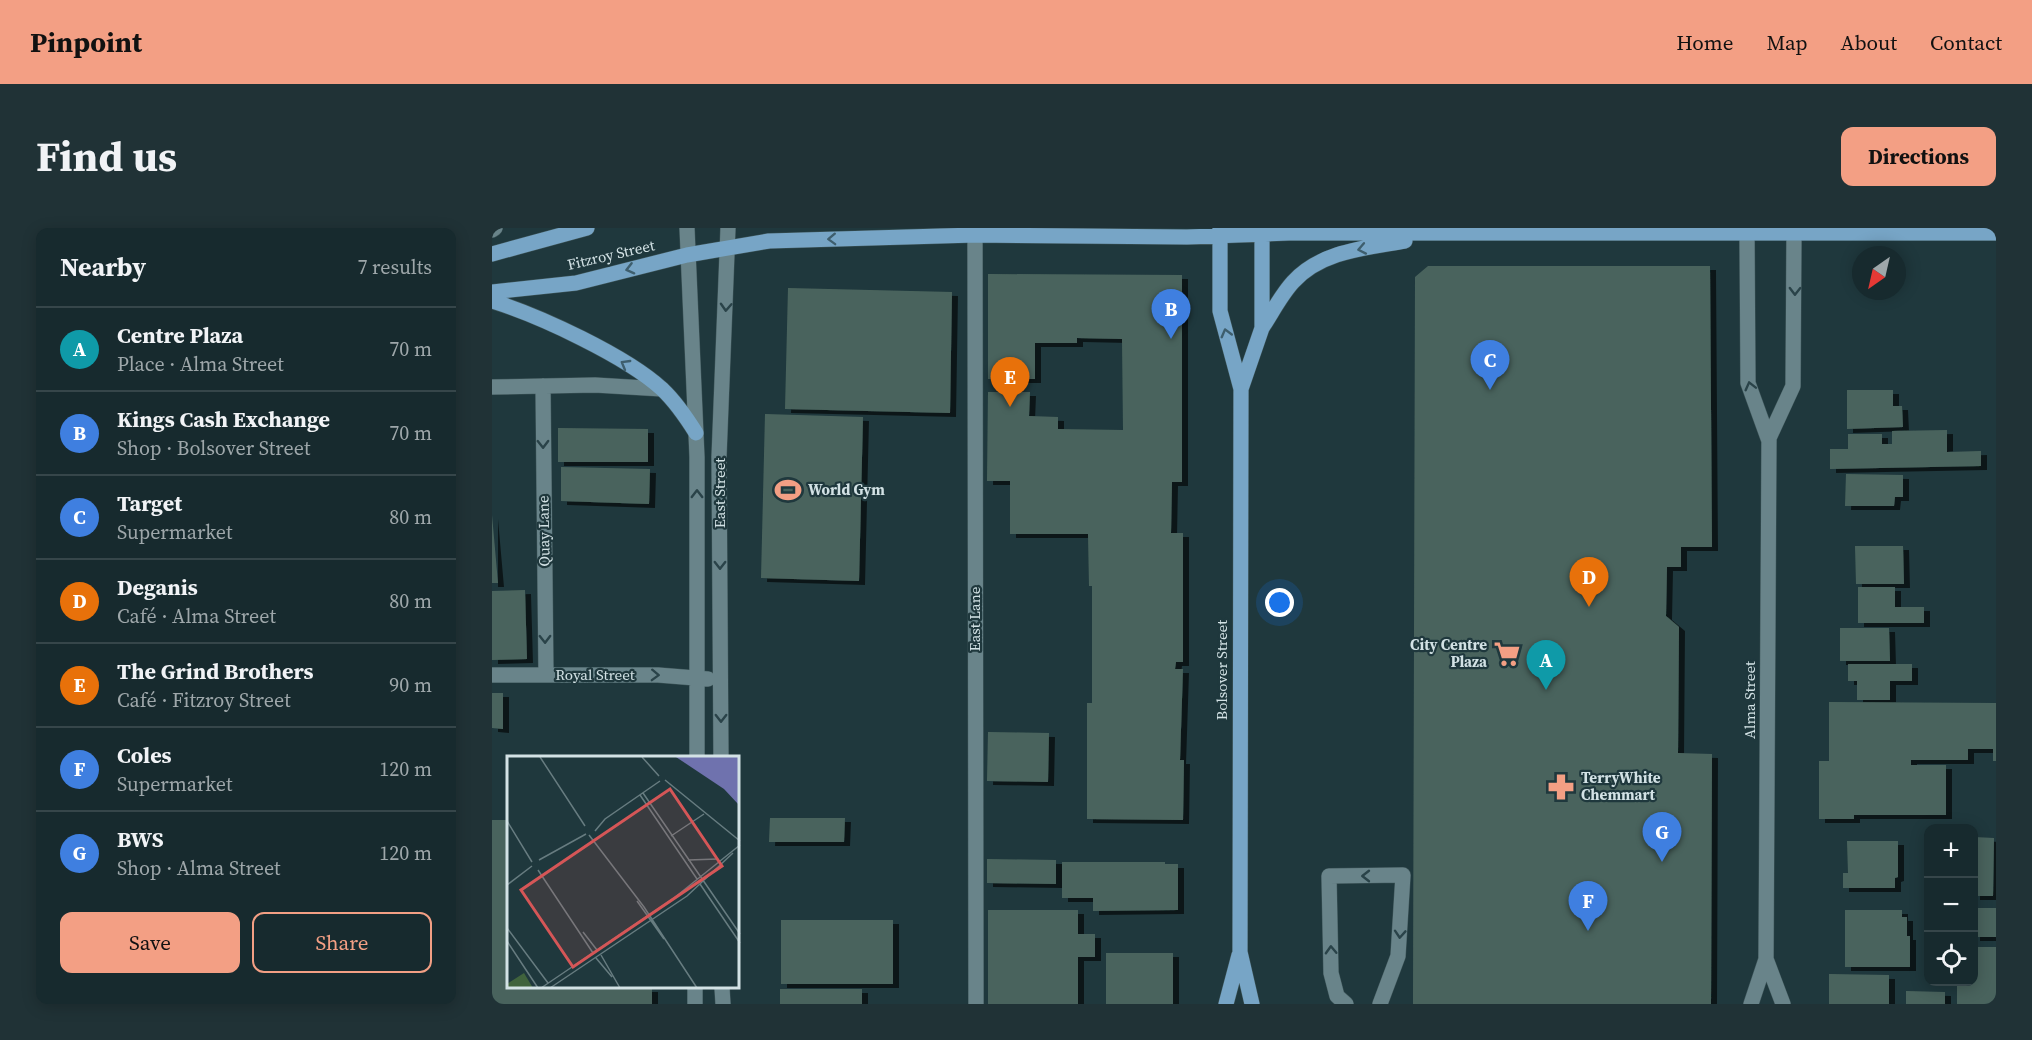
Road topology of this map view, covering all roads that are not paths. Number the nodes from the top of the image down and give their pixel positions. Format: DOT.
graph roads {
  1 [pos="587,228"];
  2 [pos="687,228"];
  3 [pos="728,228"];
  4 [pos="1747,230"];
  5 [pos="1794,230"];
  6 [pos="1262,231"];
  7 [pos="1220,232"];
  8 [pos="1996,233"];
  9 [pos="1440,234"];
  10 [pos="975,235"];
  11 [pos="729,249"];
  12 [pos="492,254"];
  13 [pos="687,255"];
  14 [pos="492,292"];
  15 [pos="492,301"];
  16 [pos="1262,328"];
  17 [pos="543,386"];
  18 [pos="492,387"];
  19 [pos="662,389"];
  20 [pos="1241,389"];
  21 [pos="696,433"];
  22 [pos="1769,440"];
  23 [pos="492,675"];
  24 [pos="546,675"];
  25 [pos="698,678"];
  26 [pos="721,679"];
  27 [pos="697,756"];
  28 [pos="721,756"];
  29 [pos="1240,952"];
  30 [pos="1767,959"];
  31 [pos="722,989"];
  32 [pos="723,1004"];
  33 [pos="976,1004"];
  34 [pos="1226,1004"];
  35 [pos="1252,1004"];
  36 [pos="1346,1004"];
  37 [pos="1380,1004"];
  38 [pos="1751,1004"];
  39 [pos="1783,1004"];
  1 -- 12 [label="main road, Fitzroy Street"];
  2 -- 13 [label="street, East Street"];
  3 -- 11 [label="street, East Street"];
  4 -- 5 [label="main road, Fitzroy Street"];
  4 -- 9 [label="main road, Fitzroy Street"];
  22 -- 4 [label="street, Alma Street, one-way"];
  5 -- 8 [label="main road, Fitzroy Street"];
  5 -- 22 [label="street, Alma Street, one-way"];
  6 -- 7 [label="main road, Fitzroy Street"];
  6 -- 9 [label="main road, Fitzroy Street"];
  6 -- 16 [label="main road, Bolsover Street"];
  7 -- 10 [label="main road, Fitzroy Street"];
  20 -- 7 [label="main road, Bolsover Street, one-way"];
  9 -- 16 [label="main road, one-way"];
  10 -- 11 [label="main road, Fitzroy Street, one-way"];
  10 -- 33 [label="street, East Lane"];
  11 -- 13 [label="main road, Fitzroy Street"];
  11 -- 26 [label="street, East Street, one-way"];
  13 -- 14 [label="main road, Fitzroy Street, one-way"];
  13 -- 21 [label="street, East Street"];
  19 -- 15 [label="main road, one-way"];
  16 -- 20 [label="main road, Bolsover Street"];
  17 -- 18 [label="street"];
  17 -- 19 [label="street"];
  17 -- 24 [label="street, Quay Lane, one-way"];
  19 -- 21 [label="main road"];
  20 -- 29 [label="main road, Bolsover Street"];
  25 -- 21 [label="street, East Street, one-way"];
  22 -- 30 [label="street, Alma Street"];
  23 -- 24 [label="street, Royal Street"];
  24 -- 25 [label="street, Royal Street, one-way"];
  25 -- 26 [label="street, Royal Street"];
  25 -- 27 [label="street, East Street"];
  26 -- 28 [label="street, East Street, one-way"];
  29 -- 34 [label="main road, Bolsover Street"];
  29 -- 35 [label="main road, Bolsover Street"];
  30 -- 38 [label="street, Alma Street"];
  30 -- 39 [label="street, Alma Street"];
  31 -- 32 [label="street"];
  36 -- 37 [label="street, one-way"];
}
